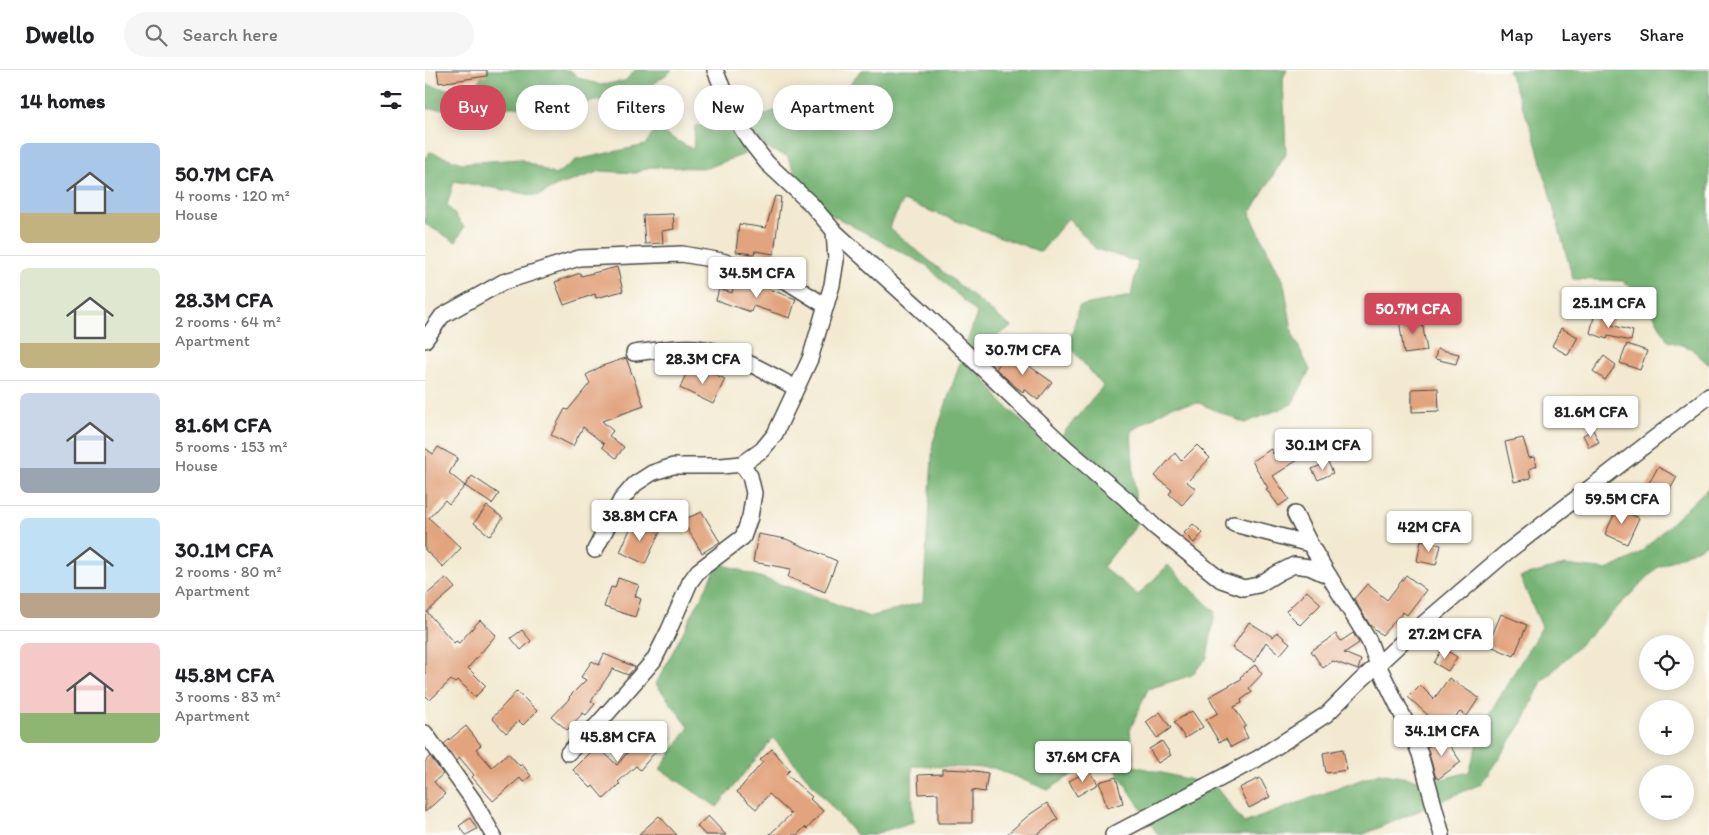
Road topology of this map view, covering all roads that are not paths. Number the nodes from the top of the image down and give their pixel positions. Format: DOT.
graph roads {
  1 [pos="715,70"];
  2 [pos="834,231"];
  3 [pos="826,306"];
  4 [pos="425,340"];
  5 [pos="635,353"];
  6 [pos="796,388"];
  7 [pos="1709,396"];
  8 [pos="743,464"];
  9 [pos="1295,514"];
  10 [pos="1234,524"];
  11 [pos="1310,544"];
  12 [pos="595,550"];
  13 [pos="1329,576"];
  14 [pos="1378,665"];
  15 [pos="425,733"];
  16 [pos="567,753"];
  17 [pos="493,835"];
  18 [pos="1113,835"];
  19 [pos="1442,835"];
  1 -- 2 [label="street"];
  2 -- 3 [label="street"];
  2 -- 13 [label="street"];
  3 -- 4 [label="street"];
  3 -- 6 [label="street"];
  5 -- 6 [label="street"];
  6 -- 8 [label="street"];
  7 -- 14 [label="street"];
  8 -- 12 [label="street"];
  8 -- 16 [label="street"];
  9 -- 11 [label="street"];
  10 -- 11 [label="street"];
  11 -- 13 [label="street"];
  13 -- 14 [label="street"];
  14 -- 18 [label="street"];
  14 -- 19 [label="street"];
  15 -- 17 [label="street"];
}
